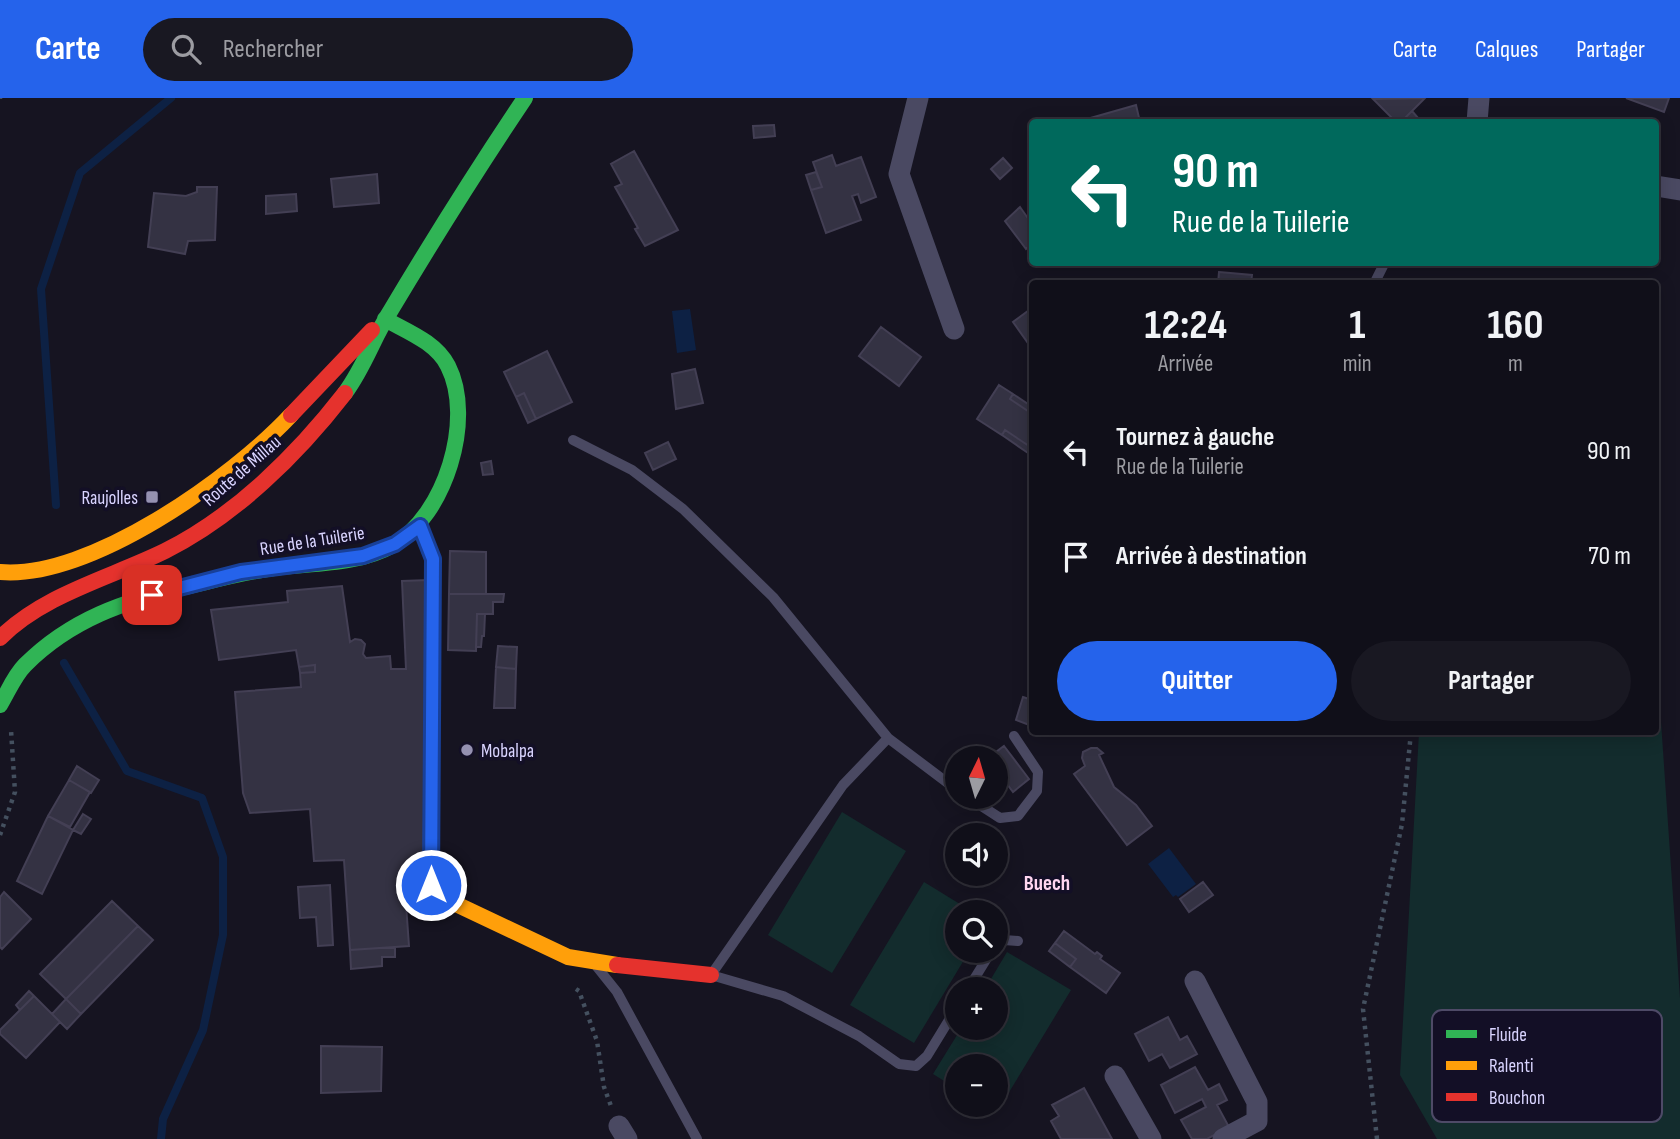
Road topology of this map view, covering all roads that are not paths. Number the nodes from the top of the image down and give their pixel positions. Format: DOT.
graph roads {
  1 [pos="525,98"];
  2 [pos="918,98"];
  3 [pos="1479,98"];
  4 [pos="1477,119"];
  5 [pos="1659,186"];
  6 [pos="1680,190"];
  7 [pos="385,319"];
  8 [pos="954,329"];
  9 [pos="573,440"];
  10 [pos="420,526"];
  11 [pos="0,572"];
  12 [pos="0,638"];
  13 [pos="0,705"];
  14 [pos="1014,736"];
  15 [pos="888,738"];
  16 [pos="945,781"];
  17 [pos="986,809"];
  18 [pos="1008,940"];
  19 [pos="1018,940"];
  20 [pos="593,962"];
  21 [pos="711,975"];
  22 [pos="1195,981"];
  23 [pos="945,1027"];
  24 [pos="1115,1076"];
  25 [pos="697,1139"];
  26 [pos="1151,1139"];
  27 [pos="1223,1139"];
  1 -- 7 [label="street, Route de Millau"];
  2 -- 8 [label="street"];
  3 -- 4 [label="street"];
  5 -- 6 [label="street"];
  7 -- 10 [label="street, Rue de la Tuilerie"];
  7 -- 11 [label="street, Route de Millau"];
  7 -- 12 [label="street, Route de Millau"];
  9 -- 15 [label="lane"];
  10 -- 13 [label="street, Rue de la Tuilerie"];
  10 -- 20 [label="street"];
  14 -- 17 [label="lane"];
  15 -- 16 [label="lane"];
  15 -- 21 [label="lane"];
  18 -- 19 [label="lane"];
  20 -- 21 [label="street"];
  20 -- 25 [label="lane"];
  21 -- 23 [label="lane"];
  22 -- 27 [label="street"];
  24 -- 26 [label="street"];
}
